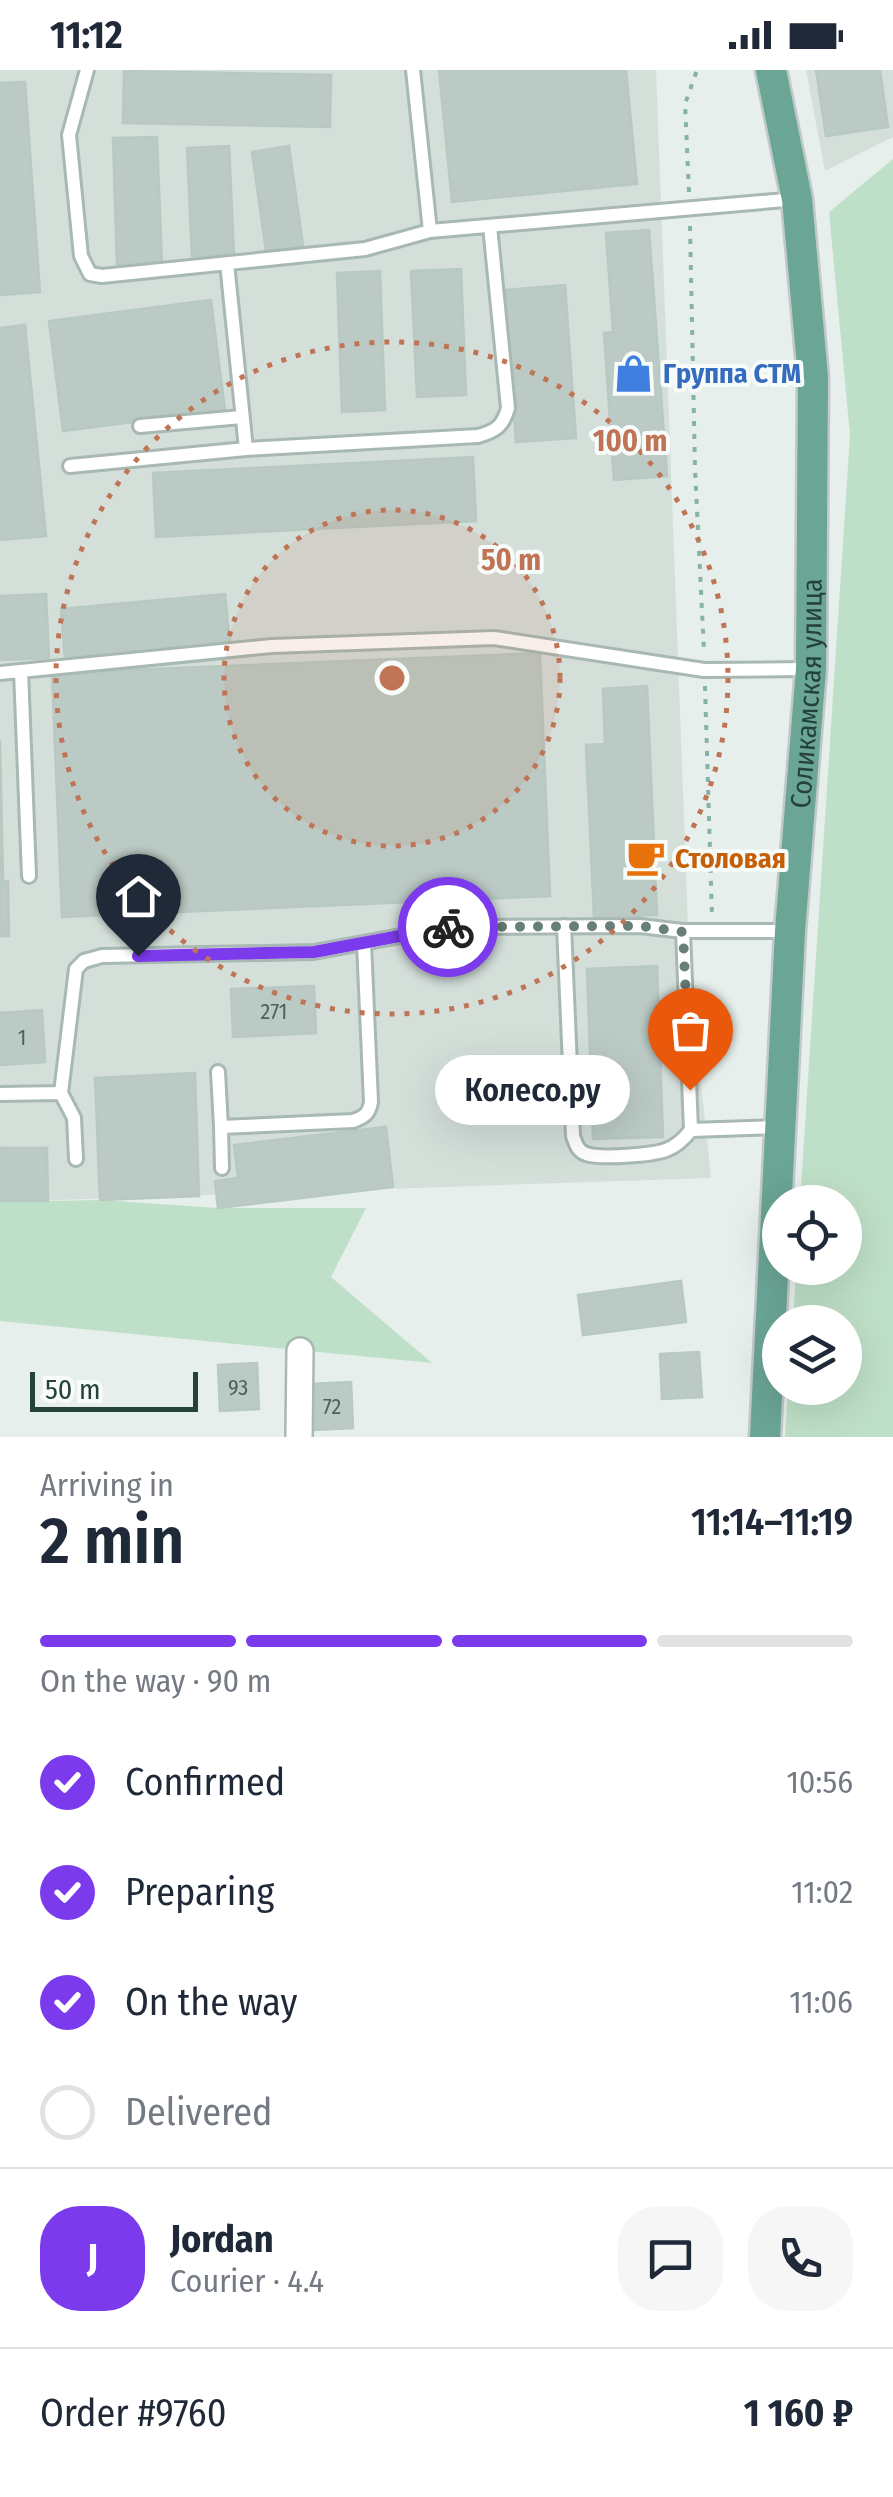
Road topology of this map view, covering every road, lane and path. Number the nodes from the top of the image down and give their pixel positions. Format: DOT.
graph roads {
  1 [pos="88,70"];
  2 [pos="413,70"];
  3 [pos="697,70"];
  4 [pos="771,70"];
  5 [pos="797,199"];
  6 [pos="690,208"];
  7 [pos="490,226"];
  8 [pos="430,231"];
  9 [pos="227,263"];
  10 [pos="242,416"];
  11 [pos="140,426"];
  12 [pos="246,449"];
  13 [pos="70,466"];
  14 [pos="812,669"];
  15 [pos="704,670"];
  16 [pos="21,671"];
  17 [pos="0,673"];
  18 [pos="29,876"];
  19 [pos="564,926"];
  20 [pos="790,930"];
  21 [pos="713,931"];
  22 [pos="683,932"];
  23 [pos="364,943"];
  24 [pos="218,1072"];
  25 [pos="62,1093"];
  26 [pos="0,1094"];
  27 [pos="220,1126"];
  28 [pos="780,1127"];
  29 [pos="691,1130"];
  30 [pos="76,1159"];
  31 [pos="222,1168"];
  32 [pos="300,1351"];
  33 [pos="300,1437"];
  34 [pos="765,1437"];
  1 -- 9 [label="lane"];
  2 -- 8 [label="lane"];
  3 -- 6 [label="path"];
  4 -- 5 [label="main road, Соликамская улица"];
  5 -- 6 [label="lane"];
  5 -- 14 [label="main road, Соликамская улица"];
  6 -- 7 [label="lane"];
  6 -- 15 [label="path"];
  7 -- 8 [label="lane"];
  7 -- 12 [label="lane"];
  8 -- 9 [label="lane"];
  9 -- 10 [label="lane"];
  10 -- 11 [label="lane"];
  10 -- 12 [label="lane"];
  12 -- 13 [label="lane"];
  14 -- 15 [label="lane"];
  14 -- 20 [label="main road, Соликамская улица"];
  15 -- 16 [label="lane"];
  15 -- 21 [label="path"];
  16 -- 17 [label="lane"];
  16 -- 18 [label="lane"];
  19 -- 22 [label="lane"];
  19 -- 23 [label="lane"];
  19 -- 29 [label="lane"];
  20 -- 21 [label="lane"];
  20 -- 28 [label="main road, Соликамская улица"];
  21 -- 22 [label="lane"];
  22 -- 29 [label="lane"];
  23 -- 25 [label="lane"];
  23 -- 27 [label="lane"];
  24 -- 27 [label="lane"];
  25 -- 26 [label="lane"];
  25 -- 30 [label="lane"];
  27 -- 31 [label="lane"];
  28 -- 29 [label="lane"];
  28 -- 34 [label="main road, Соликамская улица"];
  32 -- 33 [label="street"];
}
